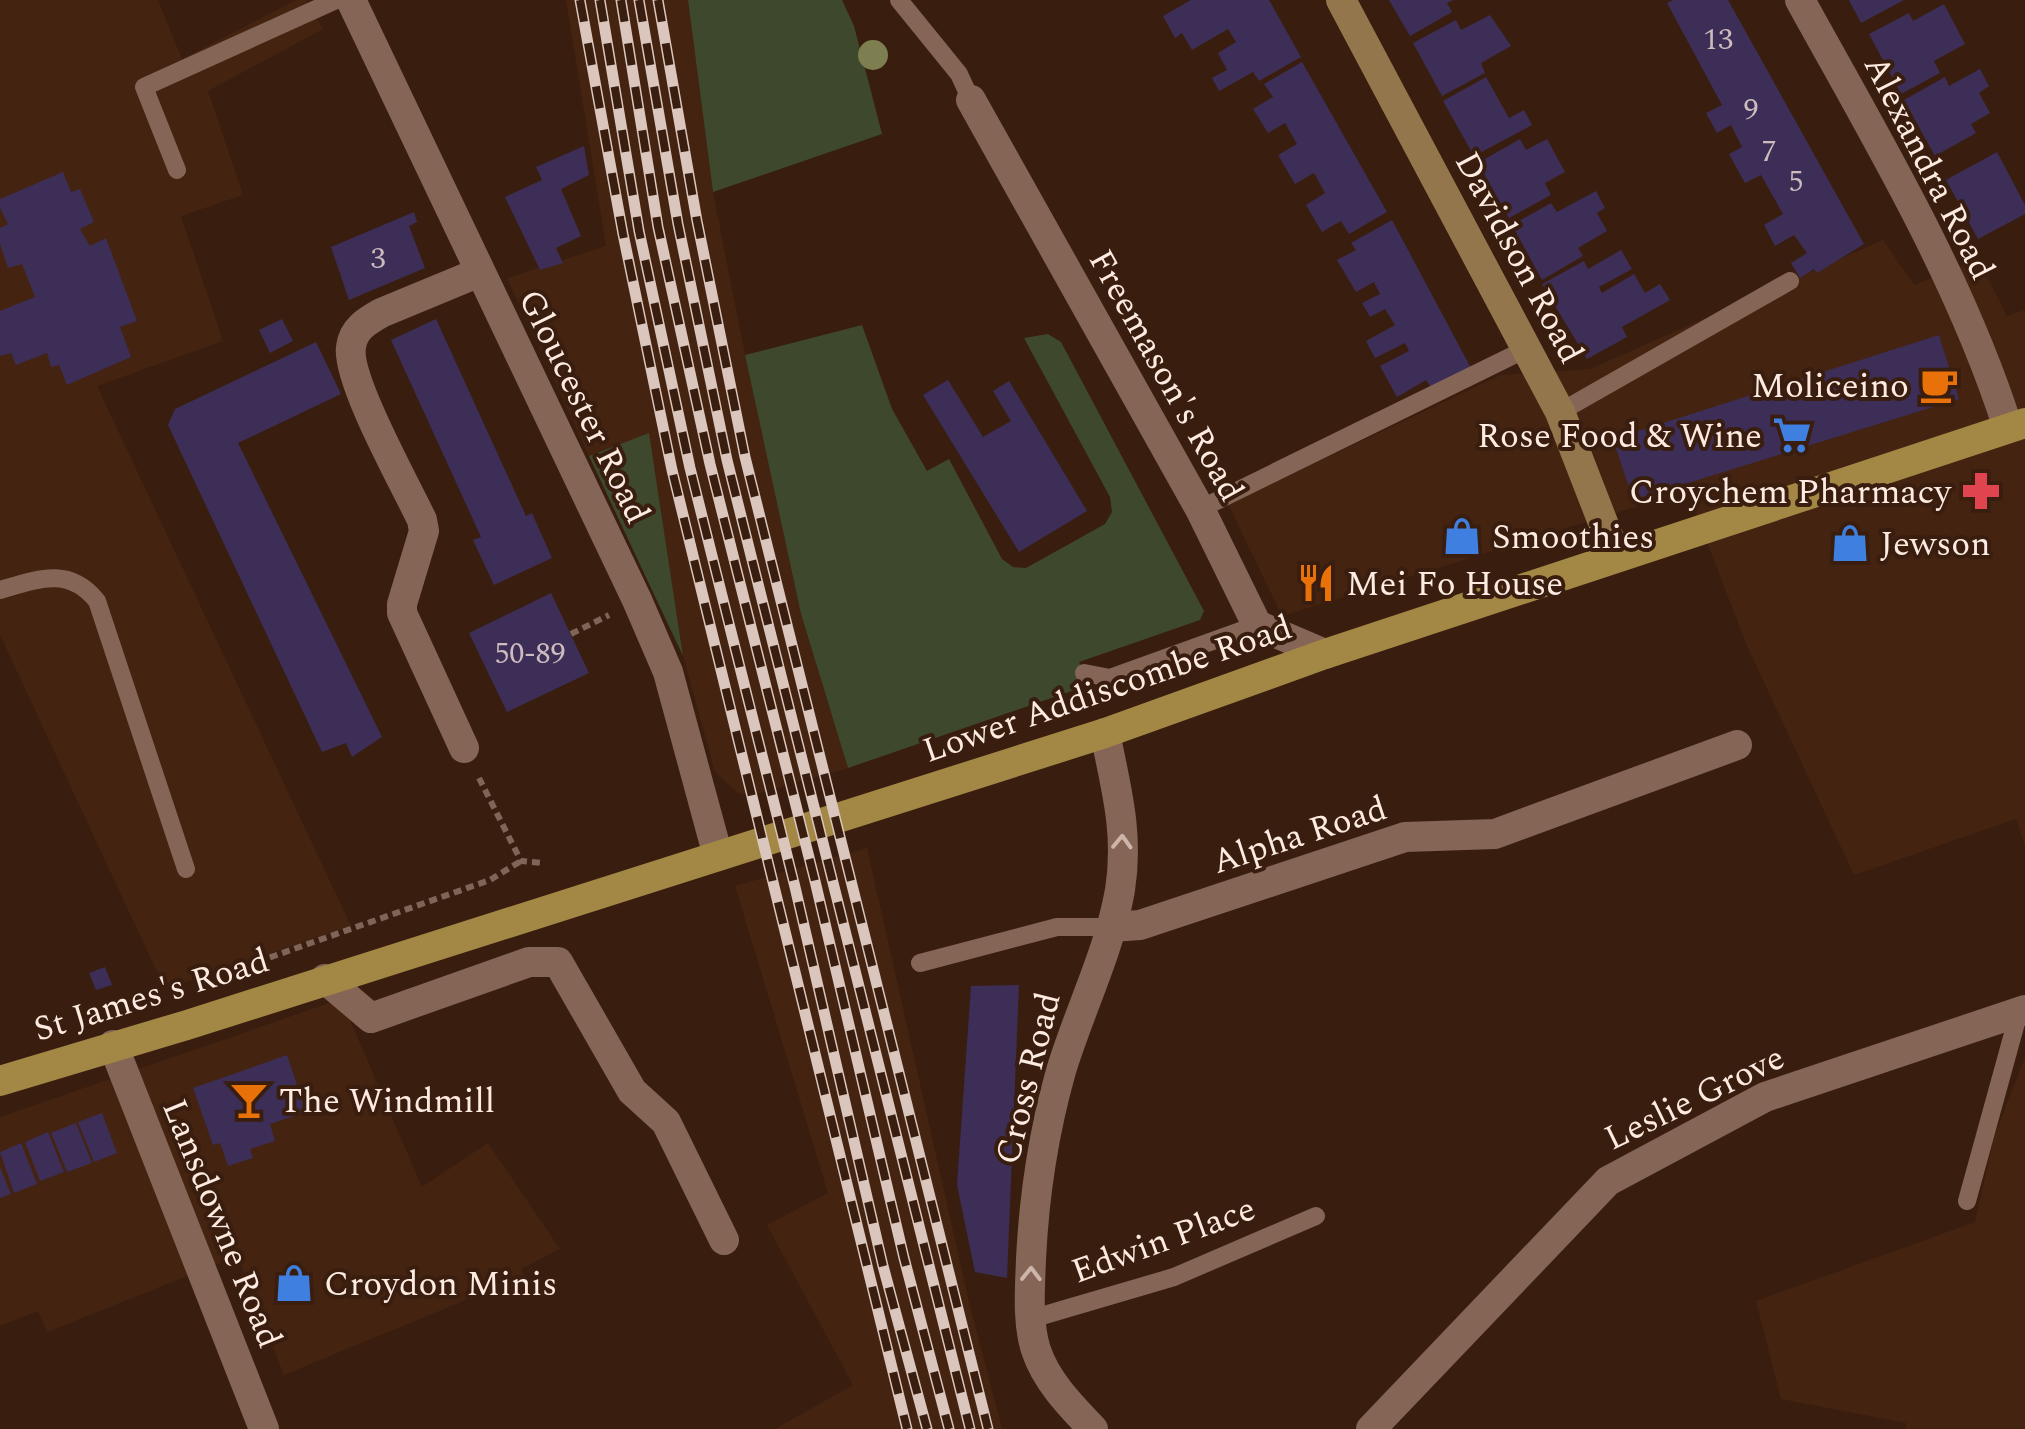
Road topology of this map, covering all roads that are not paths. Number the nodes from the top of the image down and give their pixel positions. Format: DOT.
graph roads {
  1 [pos="336,0"];
  2 [pos="351,0"];
  3 [pos="899,0"];
  4 [pos="1341,0"];
  5 [pos="1800,0"];
  6 [pos="971,100"];
  7 [pos="177,170"];
  8 [pos="480,272"];
  9 [pos="1790,281"];
  10 [pos="1526,348"];
  11 [pos="1560,412"];
  12 [pos="2017,425"];
  13 [pos="1200,509"];
  14 [pos="1616,556"];
  15 [pos="0,590"];
  16 [pos="1257,624"];
  17 [pos="1326,654"];
  18 [pos="1084,673"];
  19 [pos="1105,733"];
  20 [pos="1737,745"];
  21 [pos="464,748"];
  22 [pos="723,855"];
  23 [pos="186,869"];
  24 [pos="1112,927"];
  25 [pos="920,963"];
  26 [pos="325,979"];
  27 [pos="2022,1011"];
  28 [pos="112,1045"];
  29 [pos="0,1081"];
  30 [pos="1968,1201"];
  31 [pos="1316,1216"];
  32 [pos="724,1240"];
  33 [pos="1031,1320"];
  34 [pos="264,1429"];
  35 [pos="1093,1429"];
  36 [pos="1372,1429"];
  1 -- 7 [label="lane"];
  2 -- 8 [label="street, Gloucester Road"];
  3 -- 6 [label="lane"];
  4 -- 10 [label="street, Davidson Road"];
  5 -- 12 [label="street, Alexandra Road"];
  6 -- 13 [label="street, Freemason's Road"];
  8 -- 21 [label="street"];
  8 -- 22 [label="street, Gloucester Road"];
  9 -- 11 [label="lane"];
  10 -- 11 [label="street, Davidson Road"];
  10 -- 13 [label="lane"];
  11 -- 14 [label="street, Davidson Road"];
  12 -- 14 [label="main road, Lower Addiscombe Road"];
  13 -- 16 [label="street, Freemason's Road"];
  14 -- 17 [label="main road, Lower Addiscombe Road"];
  15 -- 23 [label="lane"];
  16 -- 17 [label="street"];
  16 -- 18 [label="lane"];
  17 -- 19 [label="main road, Lower Addiscombe Road"];
  19 -- 22 [label="main road, Lower Addiscombe Road"];
  24 -- 19 [label="street, Cross Road, one-way"];
  20 -- 24 [label="street, Alpha Road"];
  22 -- 26 [label="main road, Lower Addiscombe Road"];
  24 -- 25 [label="lane"];
  33 -- 24 [label="street, Cross Road, one-way"];
  26 -- 28 [label="main road, St James's Road"];
  26 -- 32 [label="street"];
  27 -- 30 [label="lane"];
  27 -- 36 [label="street, Leslie Grove"];
  28 -- 29 [label="main road, St James's Road"];
  28 -- 34 [label="street, Lansdowne Road"];
  31 -- 33 [label="lane, Edwin Place"];
  33 -- 35 [label="street, Cross Road"];
}
